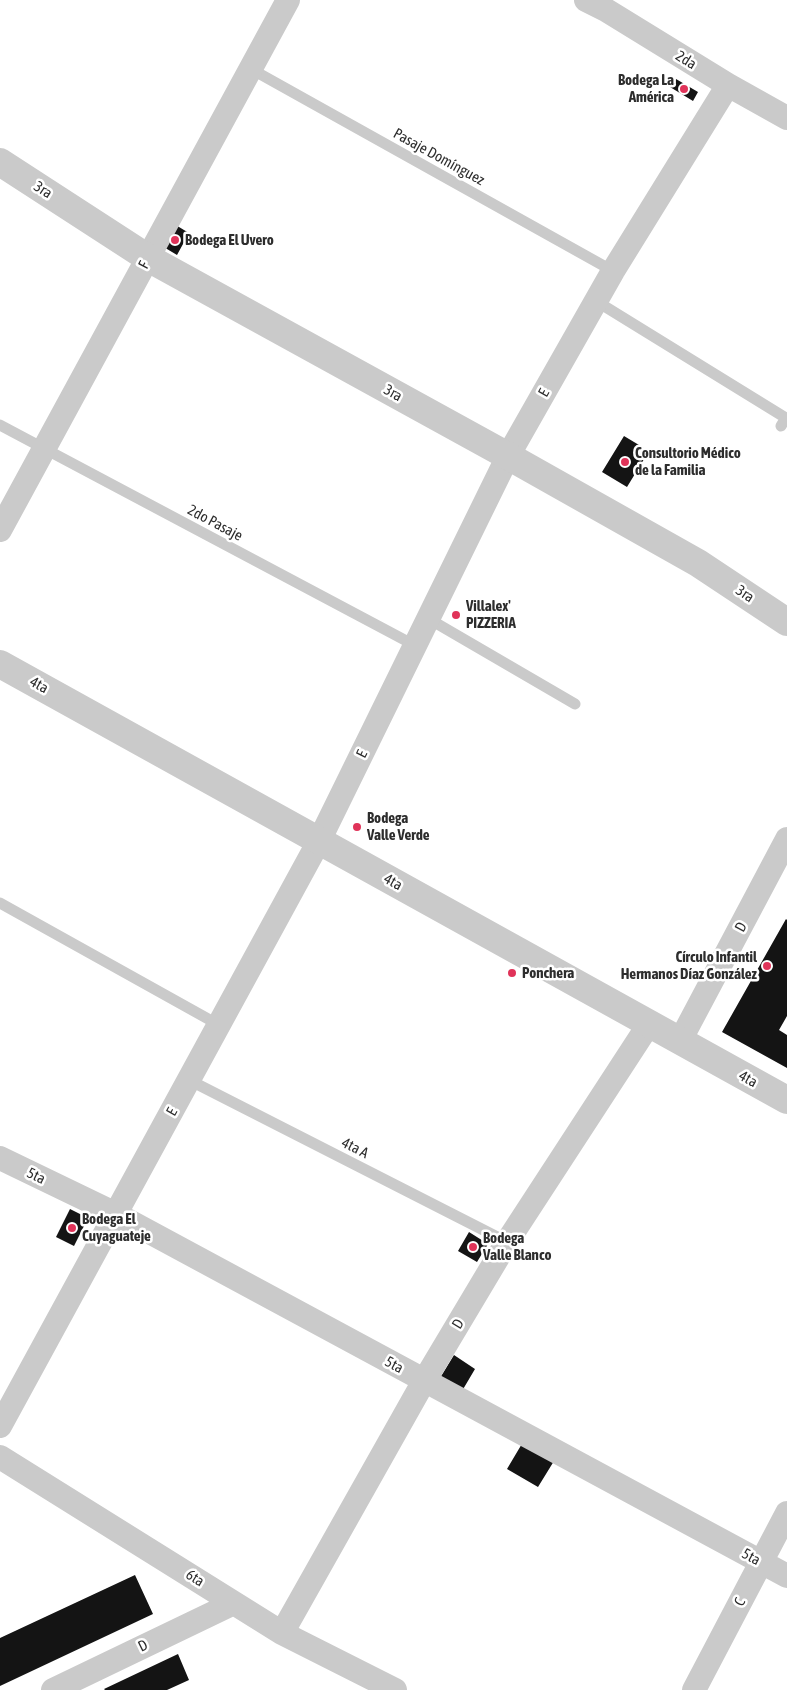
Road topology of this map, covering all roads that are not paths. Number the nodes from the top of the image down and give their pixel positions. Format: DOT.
graph roads {
  1 [pos="288,0"];
  2 [pos="600,3"];
  3 [pos="251,69"];
  4 [pos="728,85"];
  5 [pos="787,118"];
  6 [pos="0,162"];
  7 [pos="148,258"];
  8 [pos="613,271"];
  9 [pos="596,300"];
  10 [pos="0,425"];
  11 [pos="781,426"];
  12 [pos="44,449"];
  13 [pos="508,456"];
  14 [pos="0,530"];
  15 [pos="429,619"];
  16 [pos="787,622"];
  17 [pos="416,646"];
  18 [pos="0,664"];
  19 [pos="575,704"];
  20 [pos="787,839"];
  21 [pos="319,841"];
  22 [pos="0,903"];
  23 [pos="649,1024"];
  24 [pos="219,1025"];
  25 [pos="680,1041"];
  26 [pos="189,1080"];
  27 [pos="787,1100"];
  28 [pos="0,1158"];
  29 [pos="116,1214"];
  30 [pos="507,1242"];
  31 [pos="424,1381"];
  32 [pos="0,1426"];
  33 [pos="0,1457"];
  34 [pos="787,1513"];
  35 [pos="761,1562"];
  36 [pos="787,1576"];
  37 [pos="234,1603"];
  38 [pos="282,1633"];
  39 [pos="52,1690"];
  40 [pos="395,1690"];
  41 [pos="694,1690"];
  1 -- 3 [label="street, F"];
  2 -- 4 [label="street, 2da"];
  3 -- 7 [label="street, F"];
  3 -- 8 [label="lane, Pasaje Domínguez"];
  4 -- 5 [label="street, 2da"];
  4 -- 8 [label="street, E"];
  6 -- 7 [label="street, 3ra"];
  7 -- 12 [label="street, F"];
  7 -- 13 [label="street, 3ra"];
  8 -- 9 [label="street, E"];
  9 -- 11 [label="lane"];
  9 -- 13 [label="street, E"];
  10 -- 12 [label="lane, 2do Pasaje"];
  12 -- 14 [label="street, F"];
  12 -- 17 [label="lane, 2do Pasaje"];
  13 -- 15 [label="street, E"];
  13 -- 16 [label="street, 3ra"];
  15 -- 17 [label="street, E"];
  15 -- 19 [label="lane"];
  17 -- 21 [label="street, E"];
  18 -- 21 [label="street, 4ta"];
  20 -- 25 [label="street, D"];
  21 -- 23 [label="street, 4ta"];
  21 -- 24 [label="street, E"];
  22 -- 24 [label="lane"];
  23 -- 25 [label="street, 4ta"];
  23 -- 30 [label="street, D"];
  24 -- 26 [label="street, E"];
  25 -- 27 [label="street, 4ta"];
  26 -- 29 [label="street, E"];
  26 -- 30 [label="lane, 4ta A"];
  28 -- 29 [label="street, 5ta"];
  29 -- 31 [label="street, 5ta"];
  29 -- 32 [label="street, E"];
  30 -- 31 [label="street, D"];
  31 -- 35 [label="street, 5ta"];
  31 -- 38 [label="street, D"];
  33 -- 37 [label="street, 6ta"];
  34 -- 35 [label="street, C"];
  35 -- 36 [label="street, 5ta"];
  35 -- 41 [label="street, C"];
  37 -- 38 [label="street, 6ta"];
  37 -- 39 [label="street, D"];
  38 -- 40 [label="street, 6ta"];
}
